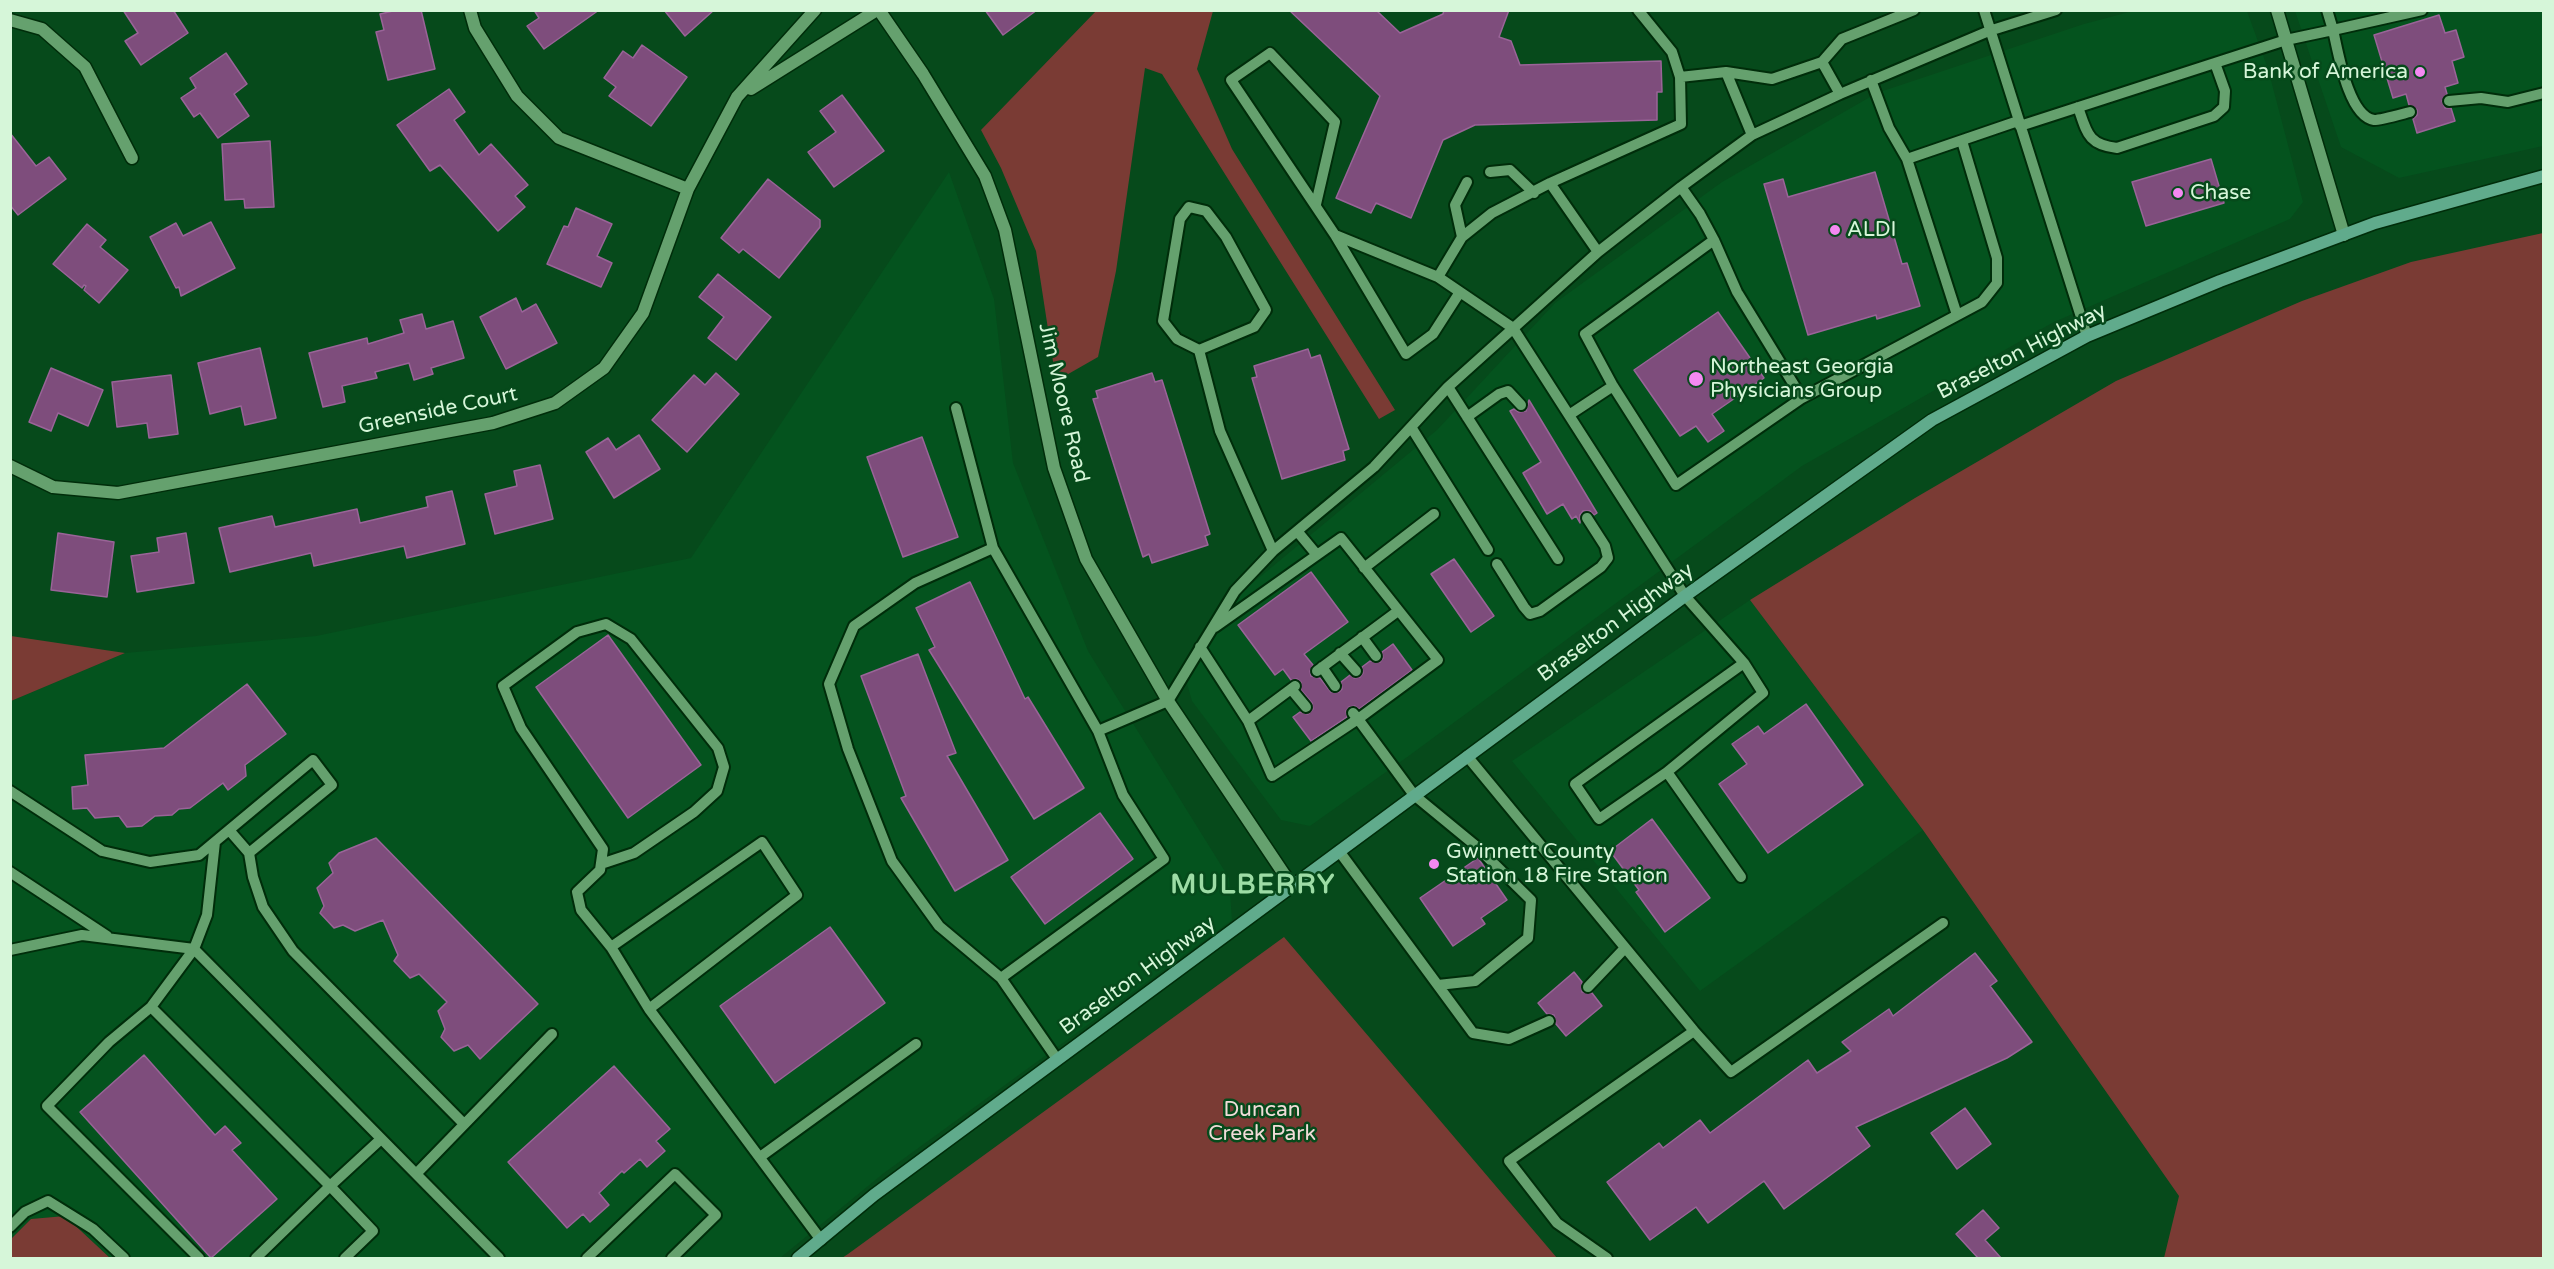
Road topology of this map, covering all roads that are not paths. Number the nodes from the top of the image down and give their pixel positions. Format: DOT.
graph roads {
  1 [pos="470,10"];
  2 [pos="815,10"];
  3 [pos="878,10"];
  4 [pos="1638,10"];
  5 [pos="1914,10"];
  6 [pos="1984,10"];
  7 [pos="2056,10"];
  8 [pos="2277,10"];
  9 [pos="2327,10"];
  10 [pos="2422,10"];
  11 [pos="10,20"];
  12 [pos="2332,30"];
  13 [pos="1989,31"];
  14 [pos="2286,40"];
  15 [pos="1822,62"];
  16 [pos="2215,63"];
  17 [pos="1726,72"];
  18 [pos="1680,76"];
  19 [pos="1872,80"];
  20 [pos="2544,93"];
  21 [pos="1840,94"];
  22 [pos="737,97"];
  23 [pos="2449,101"];
  24 [pos="2078,107"];
  25 [pos="2410,112"];
  26 [pos="2019,124"];
  27 [pos="1752,135"];
  28 [pos="1962,141"];
  29 [pos="132,158"];
  30 [pos="1907,159"];
  31 [pos="1490,172"];
  32 [pos="2544,176"];
  33 [pos="1467,182"];
  34 [pos="1550,183"];
  35 [pos="1682,187"];
  36 [pos="688,189"];
  37 [pos="1534,193"];
  38 [pos="1316,204"];
  39 [pos="1335,235"];
  40 [pos="2344,235"];
  41 [pos="1462,237"];
  42 [pos="1714,240"];
  43 [pos="1598,252"];
  44 [pos="1438,277"];
  45 [pos="1460,292"];
  46 [pos="1957,315"];
  47 [pos="1513,328"];
  48 [pos="2087,336"];
  49 [pos="1199,350"];
  50 [pos="1613,386"];
  51 [pos="1448,387"];
  52 [pos="1802,398"];
  53 [pos="1521,405"];
  54 [pos="956,408"];
  55 [pos="1569,415"];
  56 [pos="1467,417"];
  57 [pos="1411,427"];
  58 [pos="10,466"];
  59 [pos="1434,514"];
  60 [pos="1587,518"];
  61 [pos="1296,531"];
  62 [pos="993,548"];
  63 [pos="1488,550"];
  64 [pos="1273,551"];
  65 [pos="1317,555"];
  66 [pos="1558,559"];
  67 [pos="1497,564"];
  68 [pos="1364,568"];
  69 [pos="1685,596"];
  70 [pos="1398,611"];
  71 [pos="1210,631"];
  72 [pos="1362,637"];
  73 [pos="1200,647"];
  74 [pos="1340,654"];
  75 [pos="1376,656"];
  76 [pos="1744,663"];
  77 [pos="1356,671"];
  78 [pos="1335,686"];
  79 [pos="1168,701"];
  80 [pos="1306,707"];
  81 [pos="1356,716"];
  82 [pos="1248,721"];
  83 [pos="1098,731"];
  84 [pos="1467,756"];
  85 [pos="1667,772"];
  86 [pos="10,791"];
  87 [pos="1414,795"];
  88 [pos="229,830"];
  89 [pos="215,842"];
  90 [pos="1339,851"];
  91 [pos="249,853"];
  92 [pos="601,864"];
  93 [pos="10,872"];
  94 [pos="1741,877"];
  95 [pos="1292,886"];
  96 [pos="1943,923"];
  97 [pos="109,938"];
  98 [pos="611,947"];
  99 [pos="194,948"];
  100 [pos="1625,948"];
  101 [pos="10,950"];
  102 [pos="1001,978"];
  103 [pos="1438,985"];
  104 [pos="1588,987"];
  105 [pos="151,1007"];
  106 [pos="649,1009"];
  107 [pos="1549,1021"];
  108 [pos="1694,1031"];
  109 [pos="552,1034"];
  110 [pos="916,1044"];
  111 [pos="1057,1059"];
  112 [pos="464,1124"];
  113 [pos="381,1139"];
  114 [pos="760,1157"];
  115 [pos="416,1174"];
  116 [pos="330,1186"];
  117 [pos="10,1227"];
  118 [pos="821,1240"];
  119 [pos="124,1258"];
  120 [pos="199,1258"];
  121 [pos="256,1258"];
  122 [pos="345,1258"];
  123 [pos="499,1258"];
  124 [pos="587,1258"];
  125 [pos="672,1258"];
  126 [pos="798,1258"];
  127 [pos="1607,1258"];
  1 -- 36 [label="street"];
  2 -- 22 [label="street, Greenside Court"];
  3 -- 22 [label="street"];
  3 -- 79 [label="street, Jim Moore Road"];
  4 -- 18 [label="lane"];
  5 -- 15 [label="lane"];
  6 -- 13 [label="lane"];
  7 -- 13 [label="lane"];
  8 -- 14 [label="street"];
  9 -- 12 [label="lane"];
  10 -- 12 [label="lane"];
  11 -- 29 [label="street"];
  12 -- 14 [label="lane"];
  12 -- 25 [label="lane"];
  13 -- 19 [label="lane"];
  13 -- 26 [label="lane"];
  14 -- 16 [label="lane"];
  14 -- 40 [label="street"];
  15 -- 17 [label="lane"];
  15 -- 21 [label="lane"];
  16 -- 24 [label="lane"];
  16 -- 24 [label="lane"];
  17 -- 18 [label="lane"];
  17 -- 27 [label="lane"];
  18 -- 34 [label="lane"];
  19 -- 21 [label="lane"];
  19 -- 30 [label="lane"];
  20 -- 23 [label="lane"];
  21 -- 27 [label="lane"];
  22 -- 36 [label="street, Greenside Court"];
  24 -- 26 [label="lane"];
  26 -- 28 [label="lane"];
  26 -- 48 [label="lane"];
  27 -- 35 [label="lane"];
  28 -- 30 [label="lane"];
  28 -- 46 [label="lane"];
  30 -- 46 [label="lane"];
  31 -- 37 [label="lane"];
  32 -- 40 [label="main road, Braselton Highway"];
  33 -- 41 [label="lane"];
  34 -- 37 [label="lane"];
  34 -- 43 [label="lane"];
  35 -- 42 [label="lane"];
  35 -- 43 [label="lane"];
  36 -- 58 [label="street, Greenside Court"];
  37 -- 41 [label="lane"];
  38 -- 38 [label="lane"];
  38 -- 39 [label="lane"];
  39 -- 44 [label="lane"];
  39 -- 45 [label="lane"];
  40 -- 48 [label="main road, Braselton Highway"];
  41 -- 44 [label="lane"];
  42 -- 50 [label="lane"];
  42 -- 52 [label="lane"];
  43 -- 47 [label="lane"];
  44 -- 45 [label="lane"];
  45 -- 47 [label="lane"];
  46 -- 52 [label="lane"];
  47 -- 51 [label="lane"];
  47 -- 55 [label="lane"];
  48 -- 69 [label="main road, Braselton Highway"];
  49 -- 49 [label="lane"];
  49 -- 64 [label="lane"];
  50 -- 52 [label="lane"];
  50 -- 55 [label="lane"];
  51 -- 56 [label="lane"];
  51 -- 57 [label="lane"];
  53 -- 56 [label="lane"];
  54 -- 62 [label="lane"];
  55 -- 69 [label="lane"];
  56 -- 66 [label="lane"];
  57 -- 61 [label="lane"];
  57 -- 63 [label="lane"];
  59 -- 68 [label="lane"];
  60 -- 67 [label="lane"];
  61 -- 64 [label="lane"];
  61 -- 65 [label="lane"];
  62 -- 83 [label="lane"];
  62 -- 102 [label="lane"];
  64 -- 71 [label="lane"];
  65 -- 68 [label="lane"];
  65 -- 71 [label="lane"];
  68 -- 70 [label="lane"];
  69 -- 76 [label="lane"];
  69 -- 84 [label="main road, Braselton Highway"];
  70 -- 72 [label="lane"];
  70 -- 81 [label="lane"];
  71 -- 73 [label="lane"];
  72 -- 74 [label="lane"];
  72 -- 75 [label="lane"];
  73 -- 79 [label="lane"];
  73 -- 82 [label="lane"];
  74 -- 77 [label="lane"];
  74 -- 78 [label="lane"];
  76 -- 85 [label="lane"];
  76 -- 85 [label="lane"];
  79 -- 83 [label="lane"];
  79 -- 95 [label="street, Jim Moore Road"];
  80 -- 82 [label="lane"];
  81 -- 82 [label="lane"];
  81 -- 87 [label="lane"];
  83 -- 102 [label="lane"];
  84 -- 87 [label="main road, Braselton Highway"];
  84 -- 100 [label="lane"];
  85 -- 94 [label="lane"];
  86 -- 89 [label="lane"];
  87 -- 90 [label="main road, Braselton Highway"];
  87 -- 103 [label="lane"];
  88 -- 89 [label="lane"];
  88 -- 91 [label="lane"];
  88 -- 91 [label="lane"];
  89 -- 99 [label="lane"];
  90 -- 95 [label="main road, Braselton Highway"];
  90 -- 103 [label="lane"];
  91 -- 112 [label="lane"];
  92 -- 92 [label="lane"];
  92 -- 98 [label="lane"];
  93 -- 97 [label="lane"];
  95 -- 111 [label="main road, Braselton Highway"];
  96 -- 108 [label="lane"];
  97 -- 99 [label="lane"];
  97 -- 101 [label="lane"];
  98 -- 106 [label="lane"];
  98 -- 106 [label="lane"];
  99 -- 105 [label="lane"];
  99 -- 113 [label="lane"];
  100 -- 104 [label="lane"];
  100 -- 108 [label="lane"];
  102 -- 111 [label="lane"];
  103 -- 107 [label="lane"];
  105 -- 116 [label="lane"];
  105 -- 120 [label="lane"];
  106 -- 114 [label="lane"];
  108 -- 127 [label="lane"];
  109 -- 112 [label="lane"];
  110 -- 114 [label="lane"];
  111 -- 118 [label="main road, Braselton Highway"];
  112 -- 115 [label="lane"];
  113 -- 115 [label="lane"];
  113 -- 116 [label="lane"];
  114 -- 118 [label="lane"];
  115 -- 123 [label="lane"];
  116 -- 121 [label="lane"];
  116 -- 122 [label="lane"];
  117 -- 119 [label="lane"];
  118 -- 126 [label="main road, Braselton Highway"];
  124 -- 125 [label="lane"];
}
